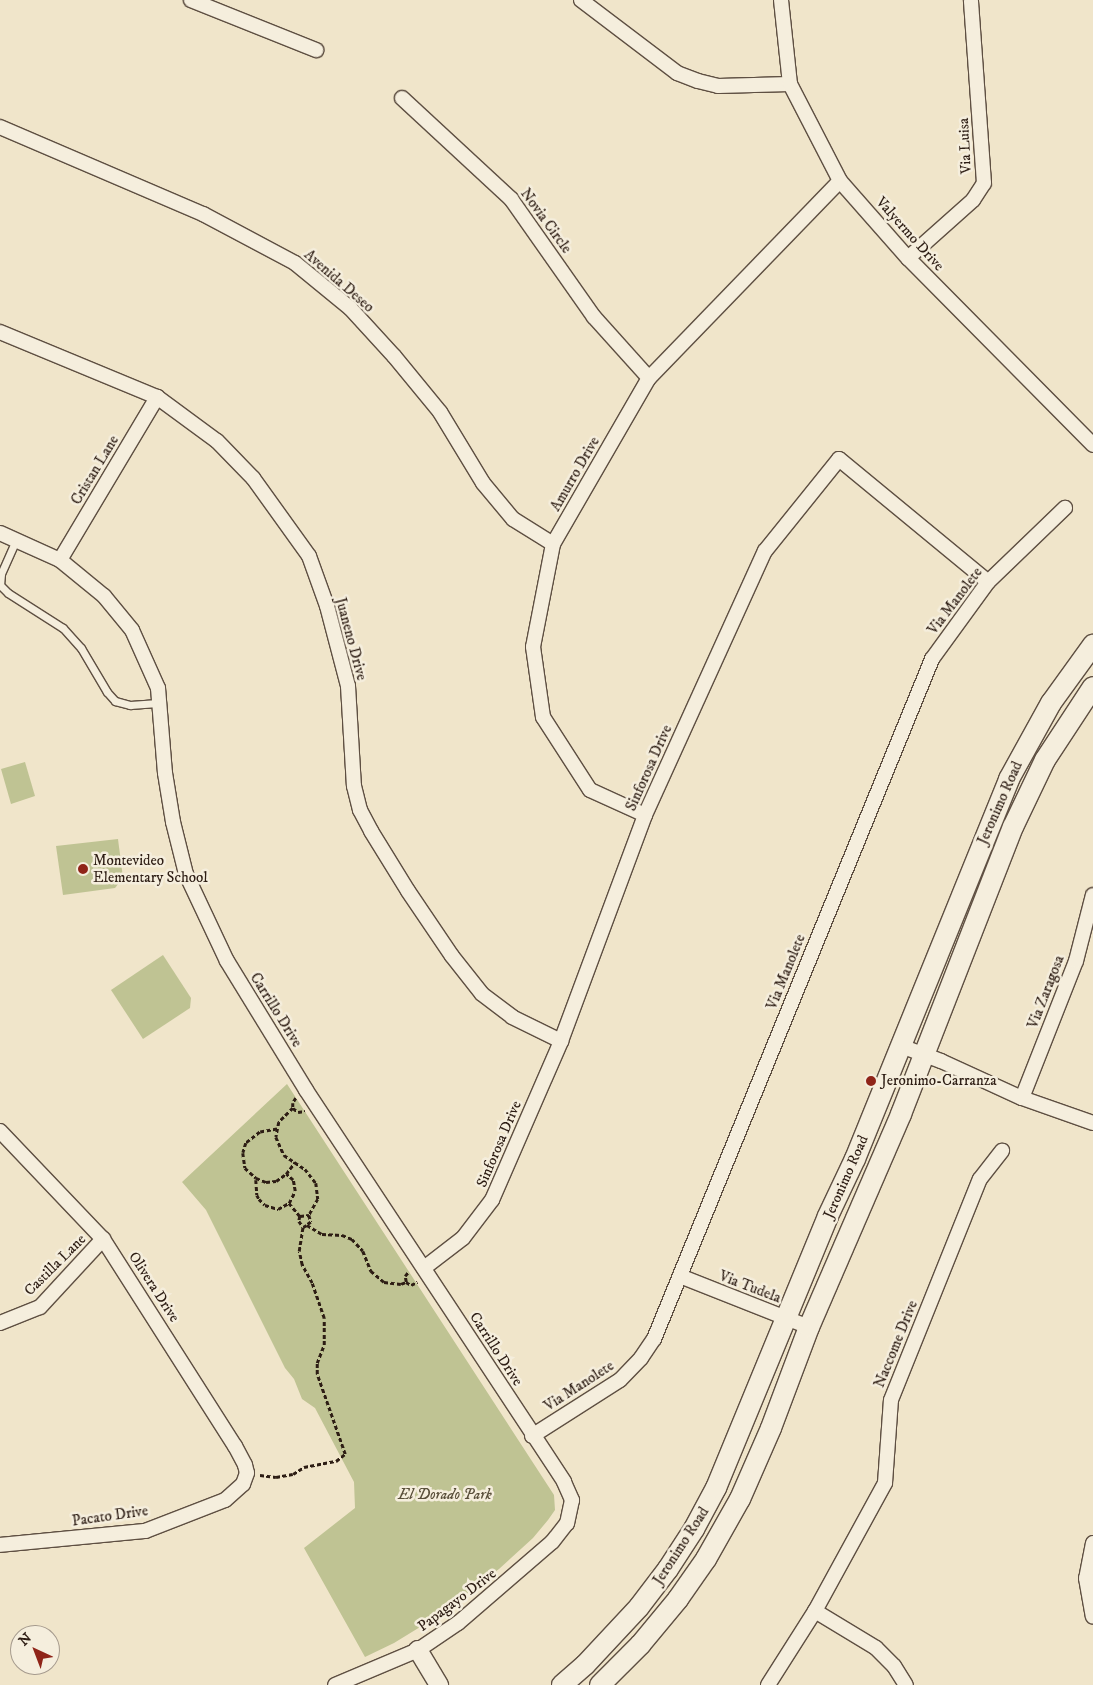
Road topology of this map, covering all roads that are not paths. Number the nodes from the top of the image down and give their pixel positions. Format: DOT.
graph roads {
  1 [pos="191,0"];
  2 [pos="581,0"];
  3 [pos="781,0"];
  4 [pos="971,0"];
  5 [pos="316,50"];
  6 [pos="790,84"];
  7 [pos="402,98"];
  8 [pos="0,127"];
  9 [pos="840,180"];
  10 [pos="908,258"];
  11 [pos="0,332"];
  12 [pos="648,378"];
  13 [pos="157,397"];
  14 [pos="1093,445"];
  15 [pos="1065,508"];
  16 [pos="0,533"];
  17 [pos="16,540"];
  18 [pos="553,544"];
  19 [pos="60,560"];
  20 [pos="988,582"];
  21 [pos="1093,644"];
  22 [pos="1093,687"];
  23 [pos="161,704"];
  24 [pos="646,815"];
  25 [pos="1093,895"];
  26 [pos="560,1041"];
  27 [pos="901,1046"];
  28 [pos="924,1055"];
  29 [pos="1022,1098"];
  30 [pos="1093,1124"];
  31 [pos="0,1131"];
  32 [pos="1002,1151"];
  33 [pos="103,1239"];
  34 [pos="422,1265"];
  35 [pos="680,1276"];
  36 [pos="786,1318"];
  37 [pos="0,1323"];
  38 [pos="809,1327"];
  39 [pos="532,1436"];
  40 [pos="244,1484"];
  41 [pos="572,1509"];
  42 [pos="1093,1543"];
  43 [pos="0,1545"];
  44 [pos="815,1611"];
  45 [pos="1093,1616"];
  46 [pos="418,1650"];
  47 [pos="336,1685"];
  48 [pos="439,1685"];
  49 [pos="562,1685"];
  50 [pos="600,1685"];
  51 [pos="768,1685"];
  52 [pos="906,1685"];
  1 -- 5 [label="street"];
  2 -- 6 [label="street"];
  3 -- 6 [label="street, Valyermo Drive"];
  4 -- 10 [label="street, Via Luisa"];
  6 -- 9 [label="street, Valyermo Drive"];
  7 -- 12 [label="street, Novia Circle"];
  8 -- 18 [label="street, Avenida Deseo"];
  9 -- 10 [label="street, Valyermo Drive"];
  9 -- 12 [label="street, Amurro Drive"];
  10 -- 14 [label="street, Valyermo Drive"];
  11 -- 13 [label="street, Juaneno Drive"];
  12 -- 18 [label="street, Amurro Drive"];
  13 -- 19 [label="street, Cristan Lane"];
  13 -- 26 [label="street, Juaneno Drive"];
  15 -- 20 [label="street, Via Manolete"];
  16 -- 17 [label="street, Carrillo Drive"];
  17 -- 19 [label="street, Carrillo Drive"];
  17 -- 23 [label="lane"];
  18 -- 24 [label="street, Amurro Drive"];
  19 -- 23 [label="street, Carrillo Drive"];
  20 -- 24 [label="street, Sinforosa Drive"];
  20 -- 35 [label="street, Via Manolete"];
  21 -- 27 [label="main road, Jeronimo Road"];
  22 -- 28 [label="main road, Jeronimo Road"];
  23 -- 34 [label="street, Carrillo Drive"];
  24 -- 26 [label="street, Sinforosa Drive"];
  25 -- 29 [label="street, Via Zaragosa"];
  26 -- 34 [label="street, Sinforosa Drive"];
  27 -- 28 [label="street"];
  27 -- 36 [label="main road, Jeronimo Road"];
  28 -- 29 [label="street"];
  28 -- 38 [label="main road, Jeronimo Road"];
  29 -- 30 [label="street"];
  31 -- 33 [label="street, Olivera Drive"];
  32 -- 44 [label="street, Naccome Drive"];
  33 -- 37 [label="street, Castilla Lane"];
  33 -- 40 [label="street, Olivera Drive"];
  34 -- 39 [label="street, Carrillo Drive"];
  35 -- 36 [label="street, Via Tudela"];
  35 -- 39 [label="street, Via Manolete"];
  36 -- 38 [label="street, Via Tudela"];
  36 -- 49 [label="main road, Jeronimo Road"];
  38 -- 50 [label="main road, Jeronimo Road"];
  39 -- 41 [label="street, Carrillo Drive"];
  40 -- 43 [label="street, Pacato Drive"];
  41 -- 46 [label="street, Papagayo Drive"];
  42 -- 45 [label="street"];
  44 -- 51 [label="street, Naccome Drive"];
  44 -- 52 [label="street"];
  46 -- 47 [label="street, Papagayo Drive"];
  46 -- 48 [label="street"];
}
